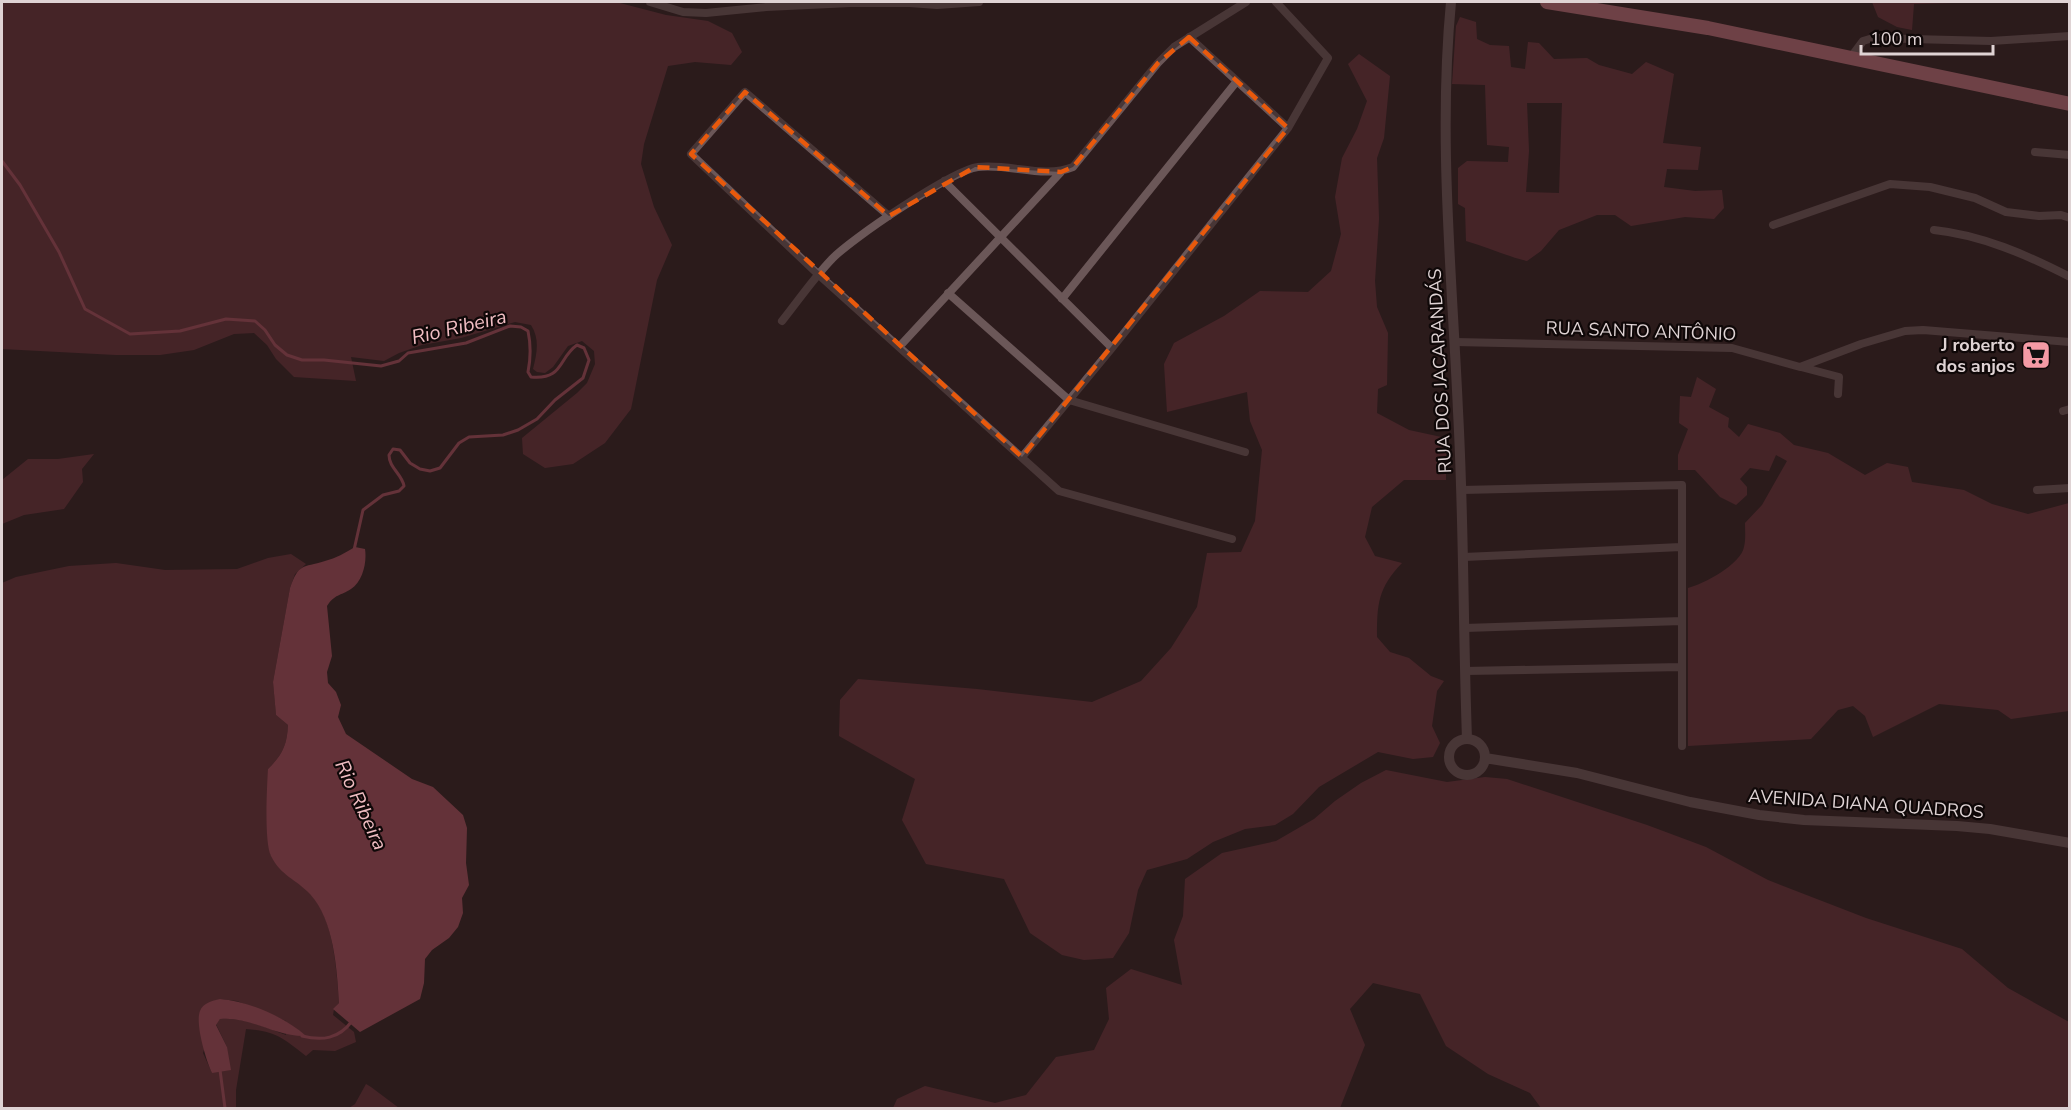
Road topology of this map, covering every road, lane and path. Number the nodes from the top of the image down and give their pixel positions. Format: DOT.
graph roads {
  1 [pos="650,2"];
  2 [pos="979,2"];
  3 [pos="1246,2"];
  4 [pos="1276,2"];
  5 [pos="1451,2"];
  6 [pos="1547,2"];
  7 [pos="2070,36"];
  8 [pos="1189,37"];
  9 [pos="1851,57"];
  10 [pos="1237,81"];
  11 [pos="2070,104"];
  12 [pos="1288,128"];
  13 [pos="2035,152"];
  14 [pos="2070,155"];
  15 [pos="1061,172"];
  16 [pos="944,182"];
  17 [pos="889,216"];
  18 [pos="2070,218"];
  19 [pos="1773,225"];
  20 [pos="1934,230"];
  21 [pos="1000,237"];
  22 [pos="819,275"];
  23 [pos="2070,277"];
  24 [pos="948,293"];
  25 [pos="1062,299"];
  26 [pos="782,321"];
  27 [pos="1455,342"];
  28 [pos="2070,342"];
  29 [pos="899,347"];
  30 [pos="1112,348"];
  31 [pos="1800,367"];
  32 [pos="1838,394"];
  33 [pos="1069,400"];
  34 [pos="1245,452"];
  35 [pos="1022,457"];
  36 [pos="2070,488"];
  37 [pos="1462,490"];
  38 [pos="2037,490"];
  39 [pos="1232,539"];
  40 [pos="1681,547"];
  41 [pos="1464,557"];
  42 [pos="1682,621"];
  43 [pos="1465,628"];
  44 [pos="1682,668"];
  45 [pos="1464,671"];
  46 [pos="1467,739"];
  47 [pos="1682,746"];
  48 [pos="1485,758"];
  49 [pos="2070,843"];
  1 -- 2 [label="street"];
  3 -- 8 [label="street"];
  4 -- 12 [label="street"];
  5 -- 27 [label="street, RUA DOS JACARANDÁS"];
  6 -- 9 [label="main road"];
  7 -- 9 [label="street"];
  8 -- 10 [label="street"];
  8 -- 15 [label="street"];
  9 -- 11 [label="main road"];
  10 -- 12 [label="street"];
  10 -- 25 [label="street"];
  12 -- 30 [label="street"];
  13 -- 14 [label="street"];
  15 -- 16 [label="street"];
  15 -- 21 [label="street"];
  16 -- 17 [label="street"];
  16 -- 21 [label="street"];
  17 -- 22 [label="street"];
  17 -- 22 [label="street"];
  18 -- 19 [label="street"];
  20 -- 23 [label="street"];
  21 -- 24 [label="street"];
  21 -- 25 [label="street"];
  22 -- 26 [label="street"];
  22 -- 29 [label="street"];
  24 -- 29 [label="street"];
  24 -- 33 [label="street"];
  25 -- 30 [label="street"];
  27 -- 31 [label="street, RUA SANTO ANTÔNIO"];
  27 -- 37 [label="street, RUA DOS JACARANDÁS"];
  28 -- 31 [label="street"];
  29 -- 35 [label="street"];
  30 -- 33 [label="street"];
  31 -- 32 [label="street, RUA SANTO ANTÔNIO"];
  33 -- 34 [label="street"];
  33 -- 35 [label="street"];
  35 -- 39 [label="street"];
  36 -- 38 [label="street"];
  37 -- 40 [label="street"];
  37 -- 41 [label="street, RUA DOS JACARANDÁS"];
  40 -- 41 [label="street"];
  40 -- 42 [label="street"];
  41 -- 43 [label="street, RUA DOS JACARANDÁS"];
  42 -- 43 [label="street"];
  42 -- 44 [label="street"];
  43 -- 45 [label="street, RUA DOS JACARANDÁS"];
  44 -- 45 [label="street"];
  44 -- 47 [label="street"];
  45 -- 46 [label="street, RUA DOS JACARANDÁS"];
  46 -- 48 [label="street"];
  46 -- 48 [label="street"];
  48 -- 49 [label="street, AVENIDA DIANA QUADROS"];
}
